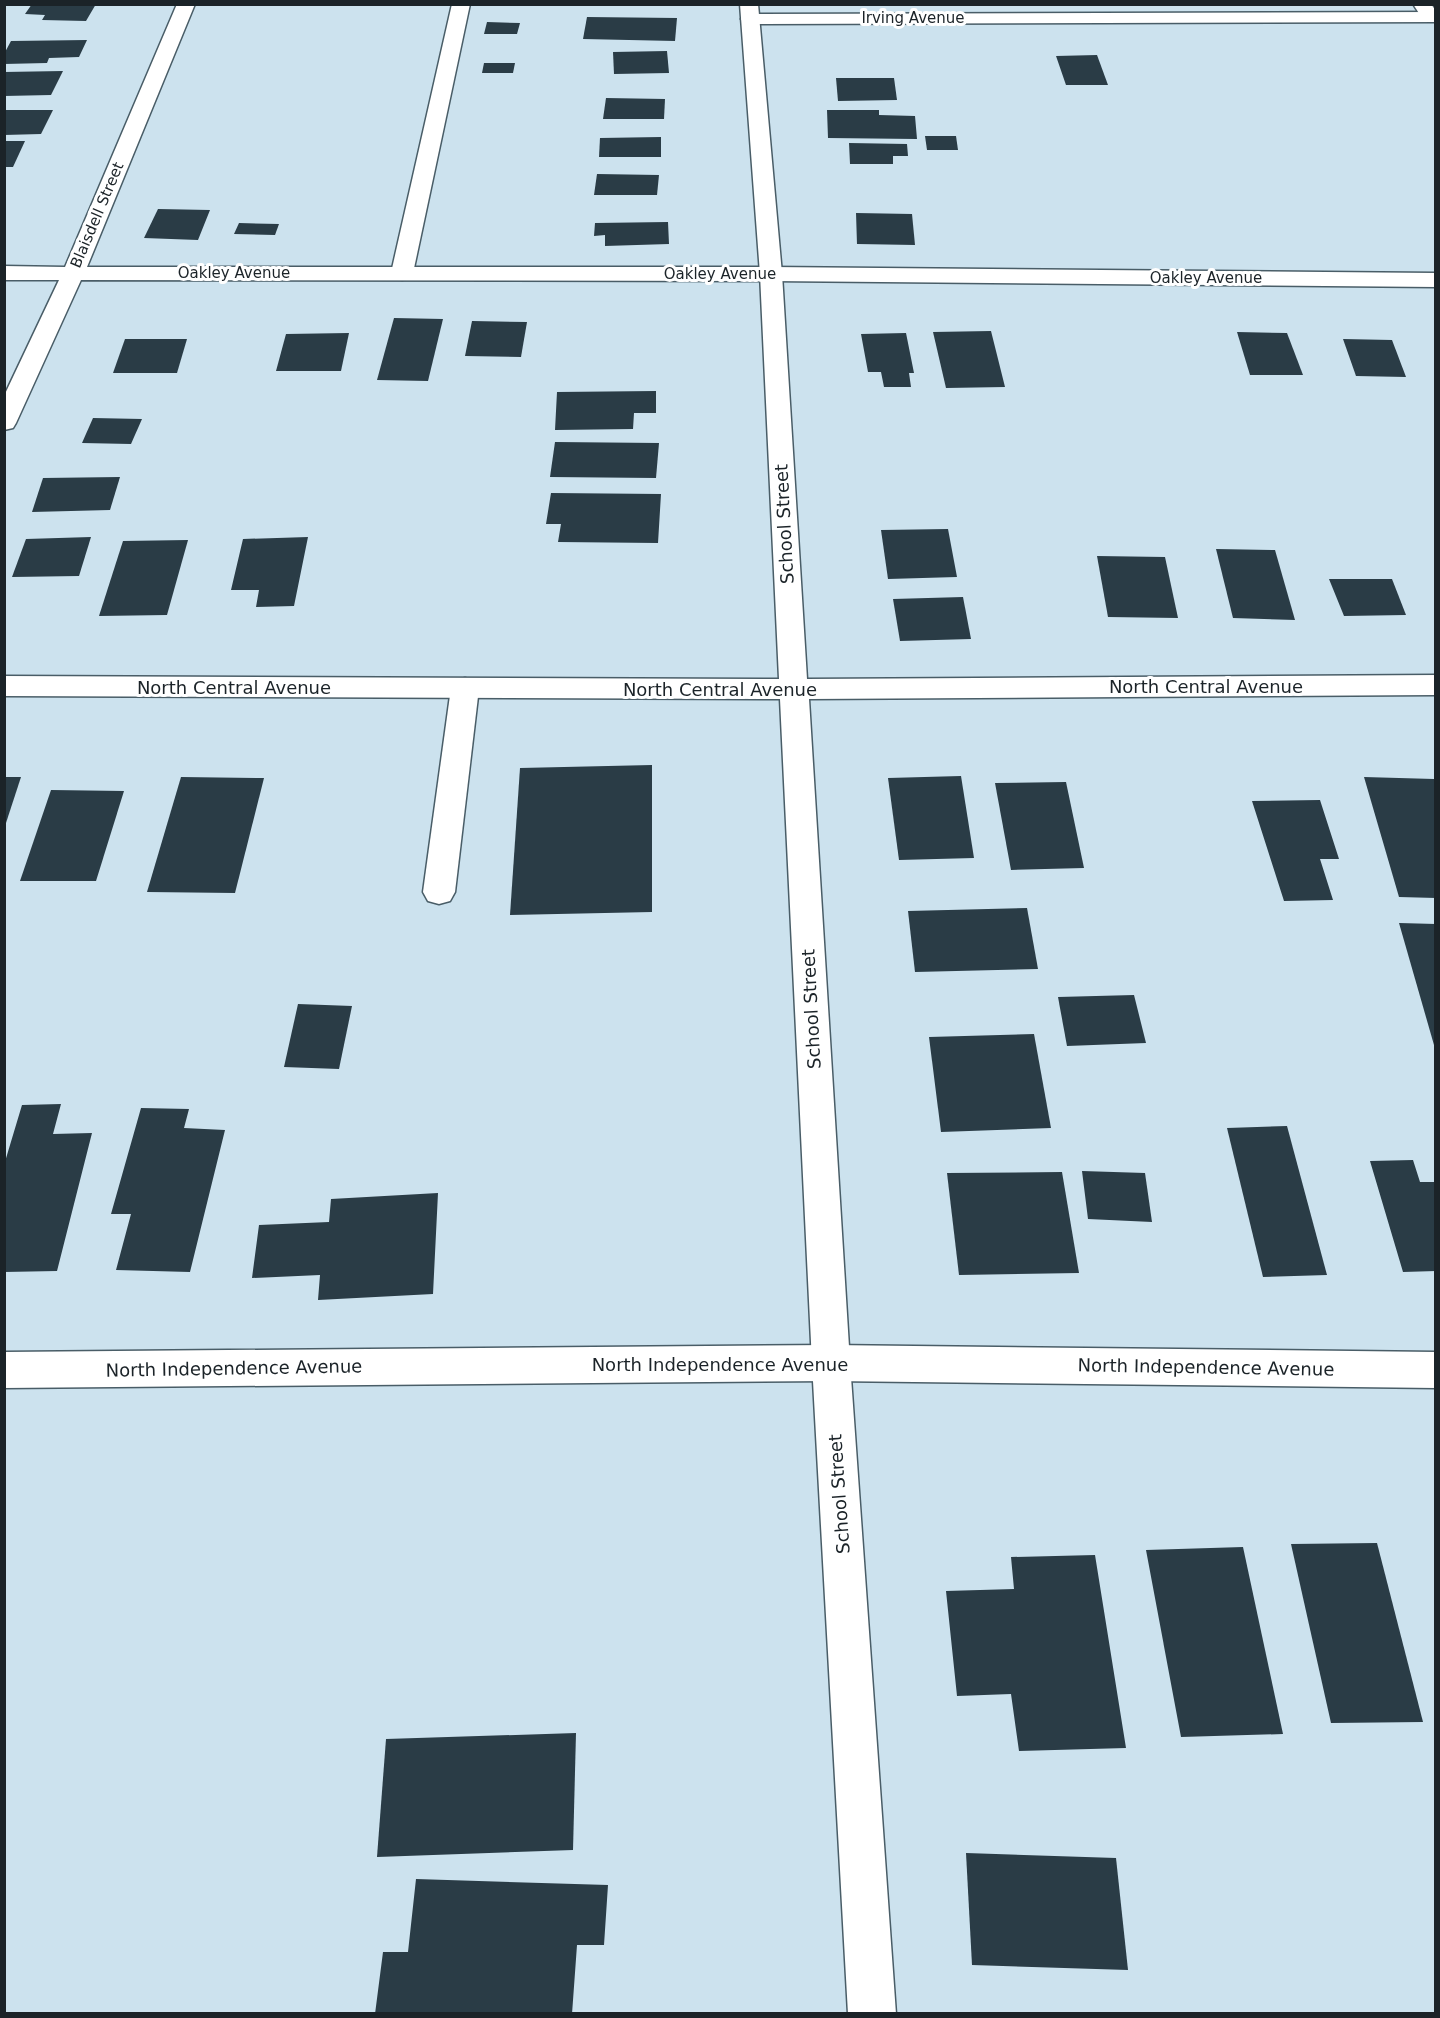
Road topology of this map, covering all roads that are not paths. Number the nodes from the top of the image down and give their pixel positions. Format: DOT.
graph roads {
  1 [pos="186,4"];
  2 [pos="461,4"];
  3 [pos="750,12"];
  4 [pos="1429,13"];
  5 [pos="4,273"];
  6 [pos="73,273"];
  7 [pos="402,273"];
  8 [pos="771,274"];
  9 [pos="1436,280"];
  10 [pos="4,423"];
  11 [pos="1436,685"];
  12 [pos="4,686"];
  13 [pos="465,688"];
  14 [pos="793,689"];
  15 [pos="439,892"];
  16 [pos="831,1363"];
  17 [pos="4,1370"];
  18 [pos="1436,1370"];
  19 [pos="872,2013"];
  1 -- 6 [label="street, Blaisdell Street"];
  2 -- 7 [label="street"];
  3 -- 4 [label="street, Irving Avenue"];
  3 -- 8 [label="street, School Street"];
  5 -- 6 [label="street, Oakley Avenue"];
  6 -- 7 [label="street, Oakley Avenue"];
  6 -- 10 [label="street, Blaisdell Street"];
  7 -- 8 [label="street, Oakley Avenue"];
  8 -- 9 [label="street, Oakley Avenue"];
  8 -- 14 [label="street, School Street"];
  11 -- 14 [label="street, North Central Avenue"];
  12 -- 13 [label="street, North Central Avenue"];
  13 -- 14 [label="street, North Central Avenue"];
  13 -- 15 [label="street"];
  14 -- 16 [label="street, School Street"];
  16 -- 17 [label="street, North Independence Avenue"];
  16 -- 18 [label="street, North Independence Avenue"];
  16 -- 19 [label="street, School Street"];
}
